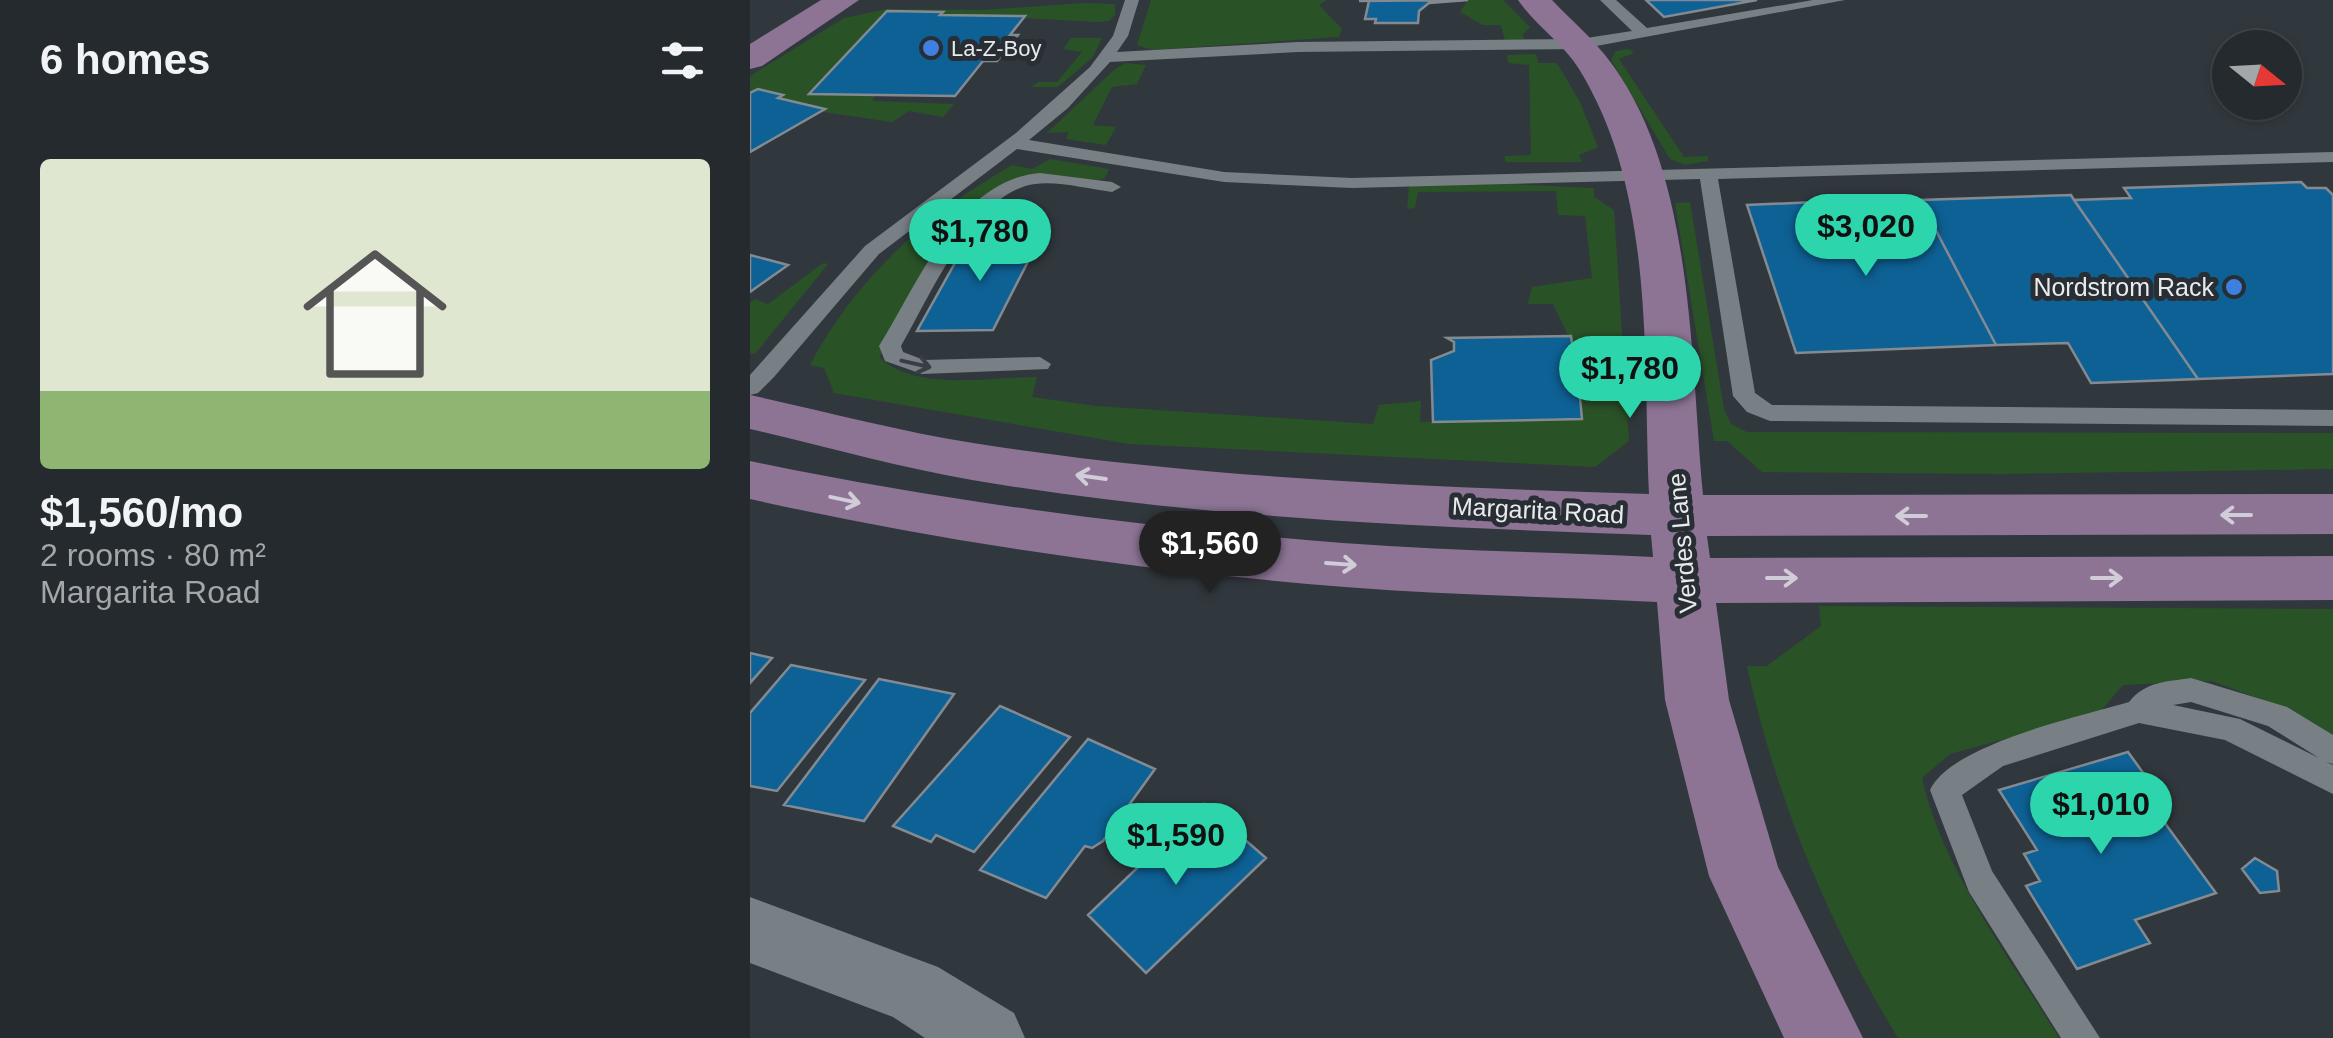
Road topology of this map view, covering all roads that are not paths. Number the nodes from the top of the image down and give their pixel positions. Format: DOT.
graph roads {
  1 [pos="804,0"];
  2 [pos="843,0"];
  3 [pos="1132,0"];
  4 [pos="1534,0"];
  5 [pos="1607,0"];
  6 [pos="1838,0"];
  7 [pos="750,32"];
  8 [pos="1644,34"];
  9 [pos="1580,44"];
  10 [pos="1109,56"];
  11 [pos="750,59"];
  12 [pos="1015,143"];
  13 [pos="2333,157"];
  14 [pos="1708,175"];
  15 [pos="1645,177"];
  16 [pos="1112,187"];
  17 [pos="1040,364"];
  18 [pos="750,388"];
  19 [pos="750,412"];
  20 [pos="2333,418"];
  21 [pos="750,480"];
  22 [pos="2333,514"];
  23 [pos="1678,515"];
  24 [pos="2333,578"];
  25 [pos="1684,582"];
  26 [pos="2139,711"];
  27 [pos="2333,751"];
  28 [pos="2333,780"];
  29 [pos="750,930"];
  30 [pos="989,1038"];
  31 [pos="1824,1038"];
  32 [pos="2082,1038"];
  1 -- 7 [label="main road"];
  2 -- 11 [label="main road"];
  3 -- 10 [label="lane"];
  4 -- 9 [label="main road, Verdes Lane"];
  5 -- 8 [label="lane"];
  6 -- 8 [label="lane"];
  8 -- 9 [label="lane"];
  9 -- 10 [label="lane"];
  9 -- 15 [label="main road, Verdes Lane"];
  10 -- 12 [label="lane"];
  12 -- 15 [label="lane"];
  12 -- 18 [label="lane"];
  13 -- 14 [label="lane"];
  14 -- 15 [label="lane"];
  14 -- 20 [label="lane"];
  15 -- 23 [label="main road, Verdes Lane"];
  16 -- 17 [label="lane, one-way"];
  23 -- 19 [label="main road, Margarita Road, one-way"];
  21 -- 25 [label="main road, one-way"];
  22 -- 23 [label="main road, Margarita Road, one-way"];
  23 -- 25 [label="main road, Verdes Lane"];
  25 -- 24 [label="main road, one-way"];
  25 -- 31 [label="main road, Verdes Lane"];
  26 -- 27 [label="lane"];
  26 -- 28 [label="lane"];
  26 -- 32 [label="lane"];
  29 -- 30 [label="street"];
}
